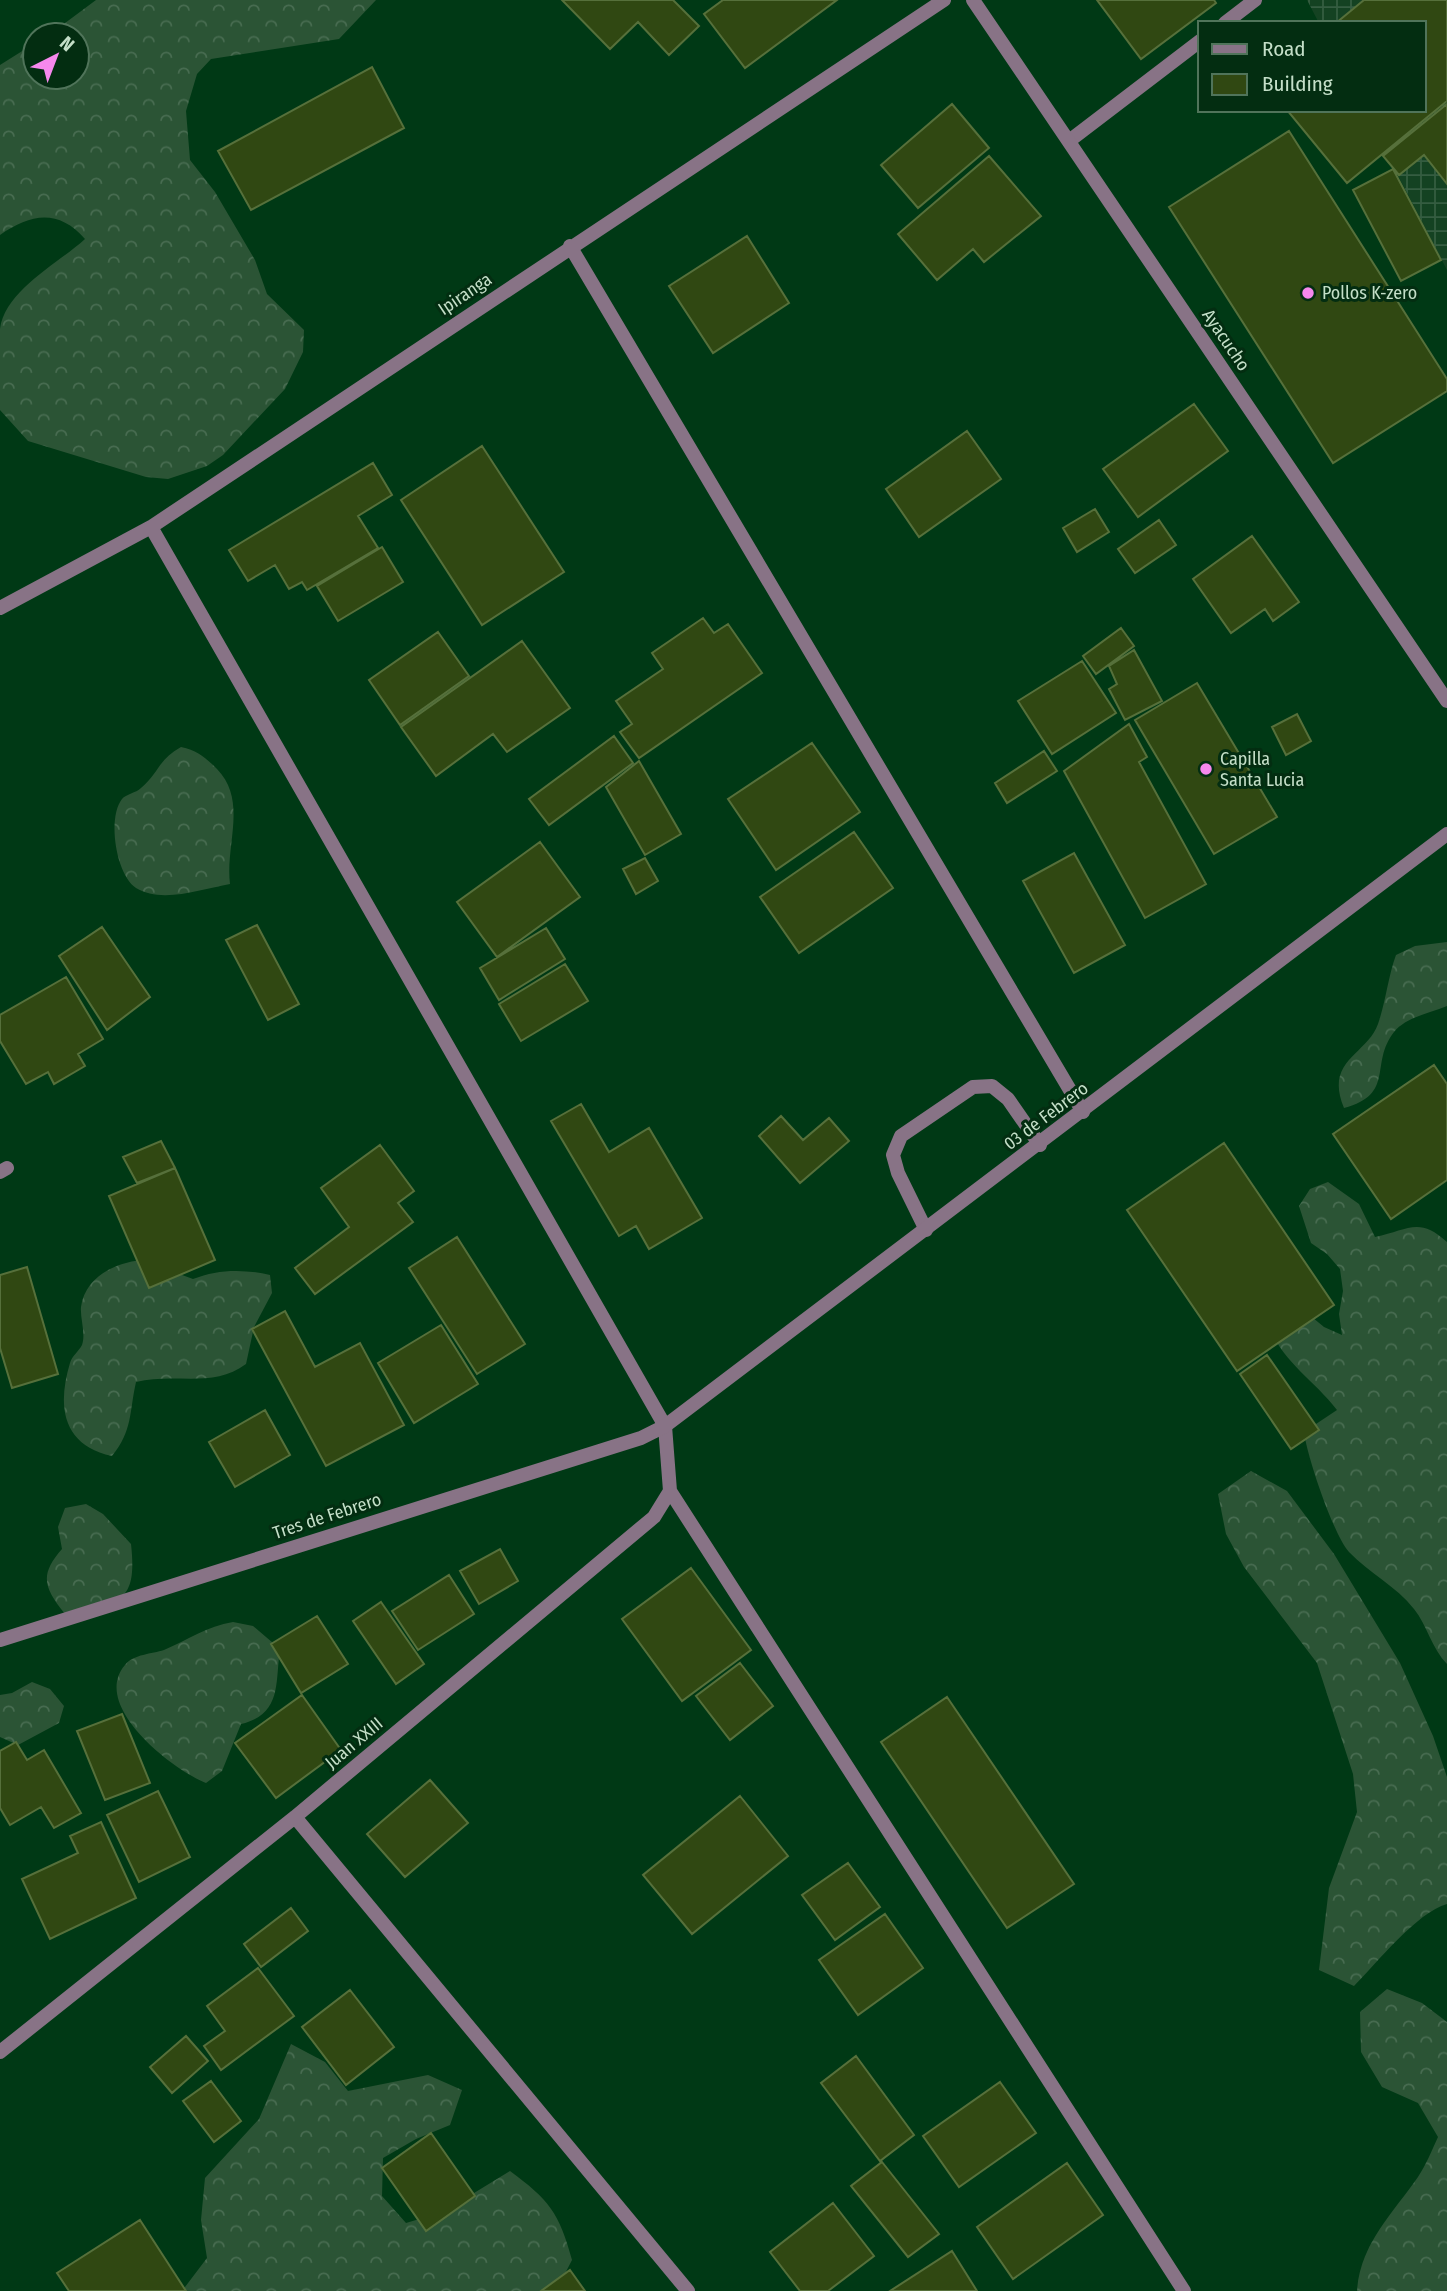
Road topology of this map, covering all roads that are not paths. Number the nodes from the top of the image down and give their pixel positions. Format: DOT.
graph roads {
  1 [pos="944,0"];
  2 [pos="973,0"];
  3 [pos="1255,0"];
  4 [pos="1228,21"];
  5 [pos="1198,43"];
  6 [pos="1069,141"];
  7 [pos="570,246"];
  8 [pos="151,527"];
  9 [pos="0,608"];
  10 [pos="1447,701"];
  11 [pos="1447,834"];
  12 [pos="1083,1112"];
  13 [pos="1040,1145"];
  14 [pos="926,1230"];
  15 [pos="665,1426"];
  16 [pos="670,1491"];
  17 [pos="0,1640"];
  18 [pos="295,1817"];
  19 [pos="0,2052"];
  20 [pos="688,2291"];
  21 [pos="1184,2291"];
  1 -- 7 [label="street, Ipiranga"];
  2 -- 6 [label="street, Ayacucho"];
  3 -- 4 [label="street"];
  5 -- 6 [label="street"];
  6 -- 10 [label="street, Ayacucho"];
  7 -- 8 [label="street, Ipiranga"];
  7 -- 12 [label="street"];
  8 -- 9 [label="street, Ipiranga"];
  8 -- 15 [label="street"];
  11 -- 12 [label="street, 03 de Febrero"];
  12 -- 13 [label="street, 03 de Febrero"];
  13 -- 14 [label="street, 03 de Febrero"];
  13 -- 14 [label="street"];
  14 -- 15 [label="street, 03 de Febrero"];
  15 -- 16 [label="street"];
  15 -- 17 [label="street, Tres de Febrero"];
  16 -- 18 [label="street, Juan XXIII"];
  16 -- 21 [label="street"];
  18 -- 19 [label="street, Juan XXIII"];
  18 -- 20 [label="street"];
}
